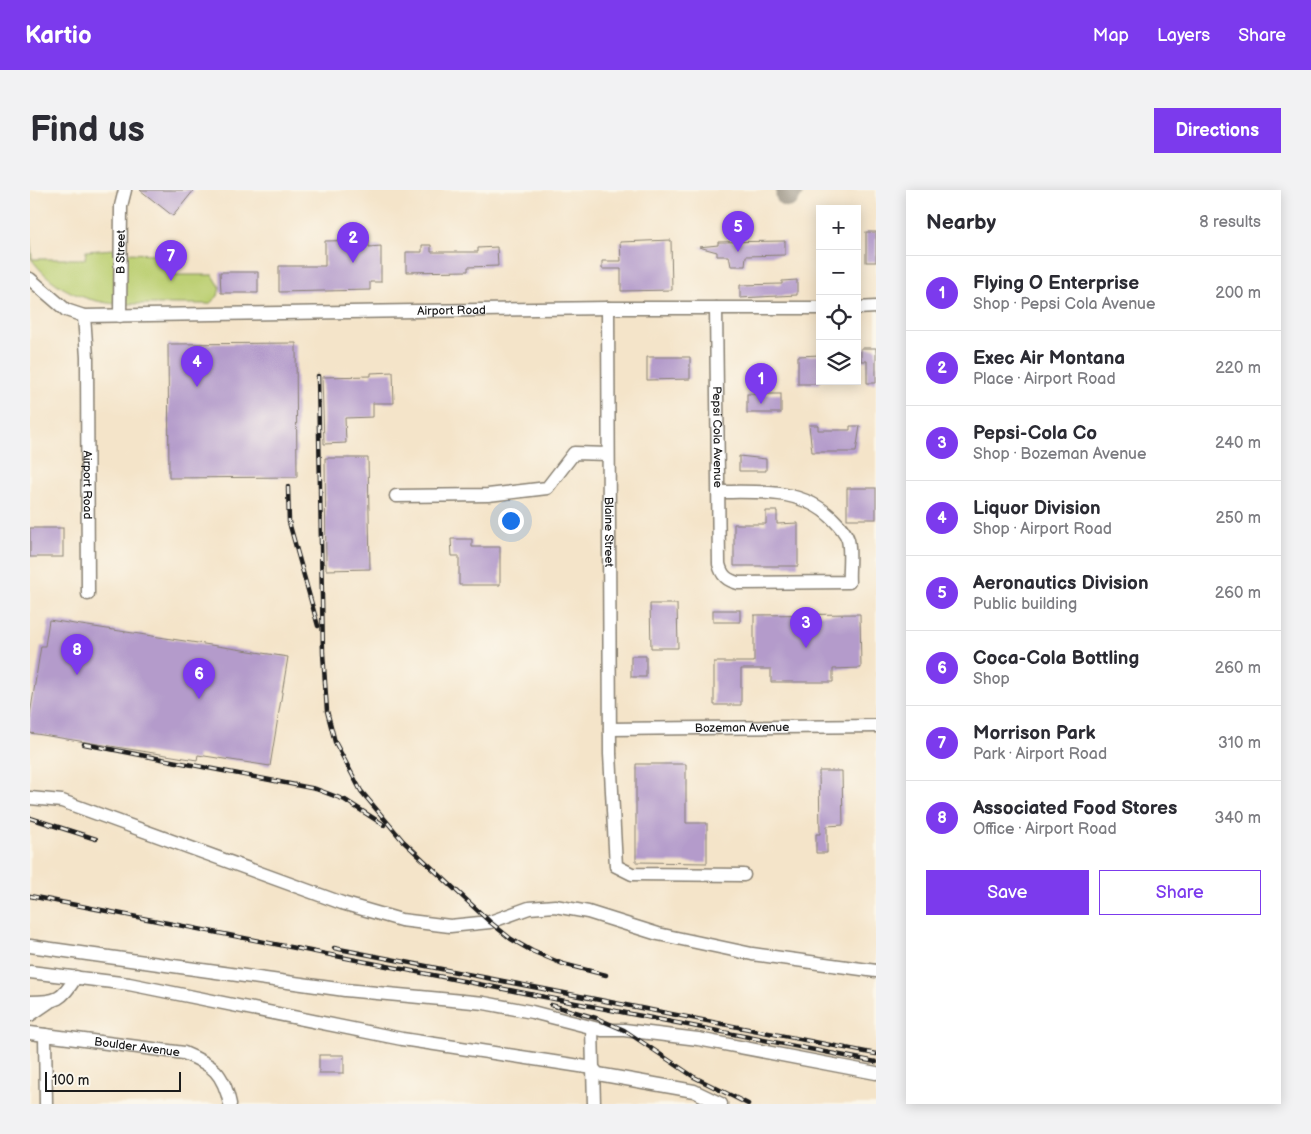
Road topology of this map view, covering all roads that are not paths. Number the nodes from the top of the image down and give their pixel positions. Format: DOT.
graph roads {
  1 [pos="125,190"];
  2 [pos="30,279"];
  3 [pos="608,308"];
  4 [pos="716,308"];
  5 [pos="816,308"];
  6 [pos="861,308"];
  7 [pos="876,308"];
  8 [pos="84,316"];
  9 [pos="120,316"];
  10 [pos="608,454"];
  11 [pos="719,492"];
  12 [pos="396,496"];
  13 [pos="88,594"];
  14 [pos="876,726"];
  15 [pos="610,729"];
  16 [pos="30,798"];
  17 [pos="744,875"];
  18 [pos="30,946"];
  19 [pos="876,971"];
  20 [pos="30,972"];
  21 [pos="76,976"];
  22 [pos="30,1002"];
  23 [pos="49,1002"];
  24 [pos="30,1015"];
  25 [pos="592,1028"];
  26 [pos="30,1034"];
  27 [pos="45,1035"];
  28 [pos="593,1068"];
  29 [pos="876,1073"];
  30 [pos="46,1104"];
  31 [pos="230,1104"];
  32 [pos="594,1104"];
  33 [pos="721,1104"];
  1 -- 9 [label="street, B Street"];
  2 -- 8 [label="street, Airport Road"];
  3 -- 4 [label="street, Airport Road"];
  3 -- 9 [label="street, Airport Road"];
  3 -- 10 [label="street, Blaine Street"];
  4 -- 5 [label="street, Airport Road"];
  4 -- 11 [label="street, Pepsi Cola Avenue"];
  6 -- 7 [label="street"];
  8 -- 9 [label="street, Airport Road"];
  8 -- 13 [label="street, Airport Road"];
  10 -- 12 [label="street"];
  10 -- 15 [label="street, Blaine Street"];
  11 -- 11 [label="street, Pepsi Cola Avenue"];
  14 -- 15 [label="street, Bozeman Avenue"];
  15 -- 17 [label="street, Blaine Street"];
  16 -- 19 [label="street"];
  18 -- 25 [label="street"];
  20 -- 21 [label="street"];
  21 -- 23 [label="street"];
  21 -- 28 [label="street"];
  22 -- 23 [label="street"];
  23 -- 24 [label="street"];
  25 -- 28 [label="street"];
  25 -- 29 [label="street"];
  26 -- 27 [label="street, Boulder Avenue"];
  27 -- 30 [label="street"];
  27 -- 31 [label="street, Boulder Avenue"];
  28 -- 32 [label="street"];
  28 -- 33 [label="street"];
}
